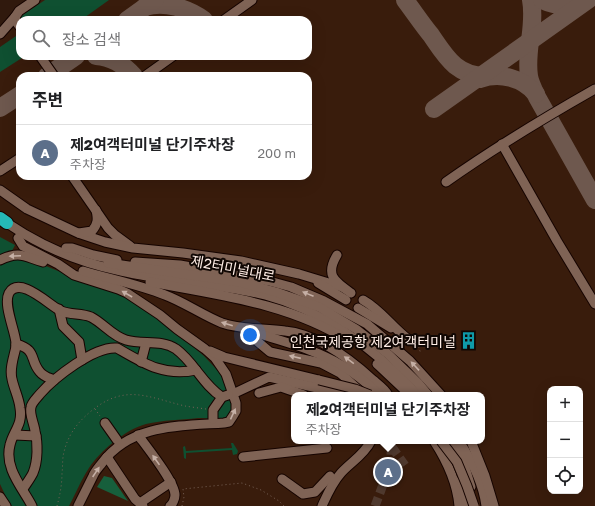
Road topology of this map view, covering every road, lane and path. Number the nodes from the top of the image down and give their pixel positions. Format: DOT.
graph roads {
  1 [pos="35,0"];
  2 [pos="252,0"];
  3 [pos="16,16"];
  4 [pos="230,16"];
  5 [pos="15,18"];
  6 [pos="0,34"];
  7 [pos="43,60"];
  8 [pos="167,60"];
  9 [pos="51,72"];
  10 [pos="151,72"];
  11 [pos="595,89"];
  12 [pos="502,144"];
  13 [pos="16,161"];
  14 [pos="0,171"];
  15 [pos="75,180"];
  16 [pos="446,182"];
  17 [pos="0,190"];
  18 [pos="96,209"];
  19 [pos="4,221"];
  20 [pos="78,233"];
  21 [pos="18,238"];
  22 [pos="47,246"];
  23 [pos="66,248"];
  24 [pos="133,248"];
  25 [pos="337,255"];
  26 [pos="0,260"];
  27 [pos="58,264"];
  28 [pos="299,274"];
  29 [pos="342,287"];
  30 [pos="361,304"];
  31 [pos="595,304"];
  32 [pos="59,310"];
  33 [pos="242,328"];
  34 [pos="119,337"];
  35 [pos="408,339"];
  36 [pos="146,343"];
  37 [pos="16,344"];
  38 [pos="117,348"];
  39 [pos="205,349"];
  40 [pos="82,360"];
  41 [pos="141,362"];
  42 [pos="196,370"];
  43 [pos="54,380"];
  44 [pos="295,392"];
  45 [pos="335,392"];
  46 [pos="361,392"];
  47 [pos="362,392"];
  48 [pos="377,392"];
  49 [pos="385,392"];
  50 [pos="407,392"];
  51 [pos="415,392"];
  52 [pos="426,392"];
  53 [pos="438,392"];
  54 [pos="258,393"];
  55 [pos="230,394"];
  56 [pos="20,406"];
  57 [pos="31,406"];
  58 [pos="94,408"];
  59 [pos="213,419"];
  60 [pos="105,423"];
  61 [pos="15,435"];
  62 [pos="138,435"];
  63 [pos="36,436"];
  64 [pos="117,440"];
  65 [pos="369,444"];
  66 [pos="436,444"];
  67 [pos="444,444"];
  68 [pos="444,444"];
  69 [pos="453,444"];
  70 [pos="462,444"];
  71 [pos="471,444"];
  72 [pos="327,448"];
  73 [pos="107,457"];
  74 [pos="243,457"];
  75 [pos="330,476"];
  76 [pos="282,479"];
  77 [pos="171,482"];
  78 [pos="182,486"];
  79 [pos="23,489"];
  80 [pos="183,489"];
  81 [pos="0,497"];
  82 [pos="141,505"];
  83 [pos="6,506"];
  84 [pos="32,506"];
  85 [pos="78,506"];
  86 [pos="170,506"];
  87 [pos="182,506"];
  88 [pos="284,506"];
  89 [pos="322,506"];
  90 [pos="459,506"];
  91 [pos="467,506"];
  92 [pos="474,506"];
  93 [pos="477,506"];
  94 [pos="486,506"];
  95 [pos="494,506"];
  1 -- 3 [label="street"];
  2 -- 4 [label="street"];
  5 -- 6 [label="street"];
  7 -- 9 [label="street"];
  8 -- 10 [label="street"];
  11 -- 12 [label="street"];
  12 -- 16 [label="street"];
  12 -- 31 [label="street"];
  13 -- 14 [label="street"];
  15 -- 18 [label="street"];
  17 -- 20 [label="street"];
  18 -- 20 [label="street"];
  18 -- 24 [label="street"];
  19 -- 21 [label="street, 제2터미널대로"];
  19 -- 22 [label="street, 제2터미널대로"];
  20 -- 24 [label="street"];
  21 -- 27 [label="street"];
  21 -- 50 [label="street, 제2터미널대로"];
  22 -- 23 [label="street, 제2터미널대로"];
  22 -- 51 [label="street"];
  23 -- 52 [label="street, 제2터미널대로"];
  53 -- 23 [label="street, one-way"];
  24 -- 28 [label="street"];
  25 -- 29 [label="street"];
  27 -- 26 [label="street, one-way"];
  33 -- 27 [label="street, one-way"];
  39 -- 27 [label="street, one-way"];
  28 -- 29 [label="street"];
  28 -- 29 [label="street"];
  30 -- 35 [label="street"];
  32 -- 34 [label="street"];
  32 -- 37 [label="street"];
  32 -- 40 [label="street"];
  46 -- 33 [label="street, one-way"];
  33 -- 48 [label="street"];
  49 -- 33 [label="street, one-way"];
  34 -- 36 [label="street"];
  34 -- 38 [label="street"];
  36 -- 41 [label="street"];
  36 -- 42 [label="street"];
  37 -- 43 [label="street"];
  37 -- 56 [label="street"];
  38 -- 40 [label="street"];
  38 -- 41 [label="street"];
  39 -- 47 [label="street, bridge"];
  62 -- 39 [label="street, one-way"];
  40 -- 43 [label="street"];
  41 -- 42 [label="street"];
  42 -- 55 [label="street"];
  43 -- 57 [label="street"];
  44 -- 54 [label="street"];
  45 -- 55 [label="street"];
  55 -- 59 [label="street"];
  56 -- 57 [label="street"];
  56 -- 61 [label="street"];
  57 -- 63 [label="street"];
  58 -- 60 [label="path"];
  60 -- 64 [label="street"];
  61 -- 63 [label="street"];
  61 -- 79 [label="street"];
  62 -- 73 [label="street"];
  77 -- 62 [label="street, one-way"];
  63 -- 79 [label="street"];
  65 -- 89 [label="street"];
  66 -- 90 [label="street"];
  67 -- 91 [label="street"];
  68 -- 92 [label="street, bridge"];
  69 -- 93 [label="street"];
  70 -- 94 [label="street"];
  71 -- 95 [label="street"];
  72 -- 74 [label="street"];
  73 -- 82 [label="street"];
  85 -- 73 [label="street, one-way"];
  75 -- 76 [label="street"];
  77 -- 82 [label="street"];
  77 -- 86 [label="street"];
  78 -- 80 [label="path"];
  79 -- 84 [label="street"];
  80 -- 87 [label="path"];
  80 -- 88 [label="path"];
  81 -- 83 [label="street"];
}
